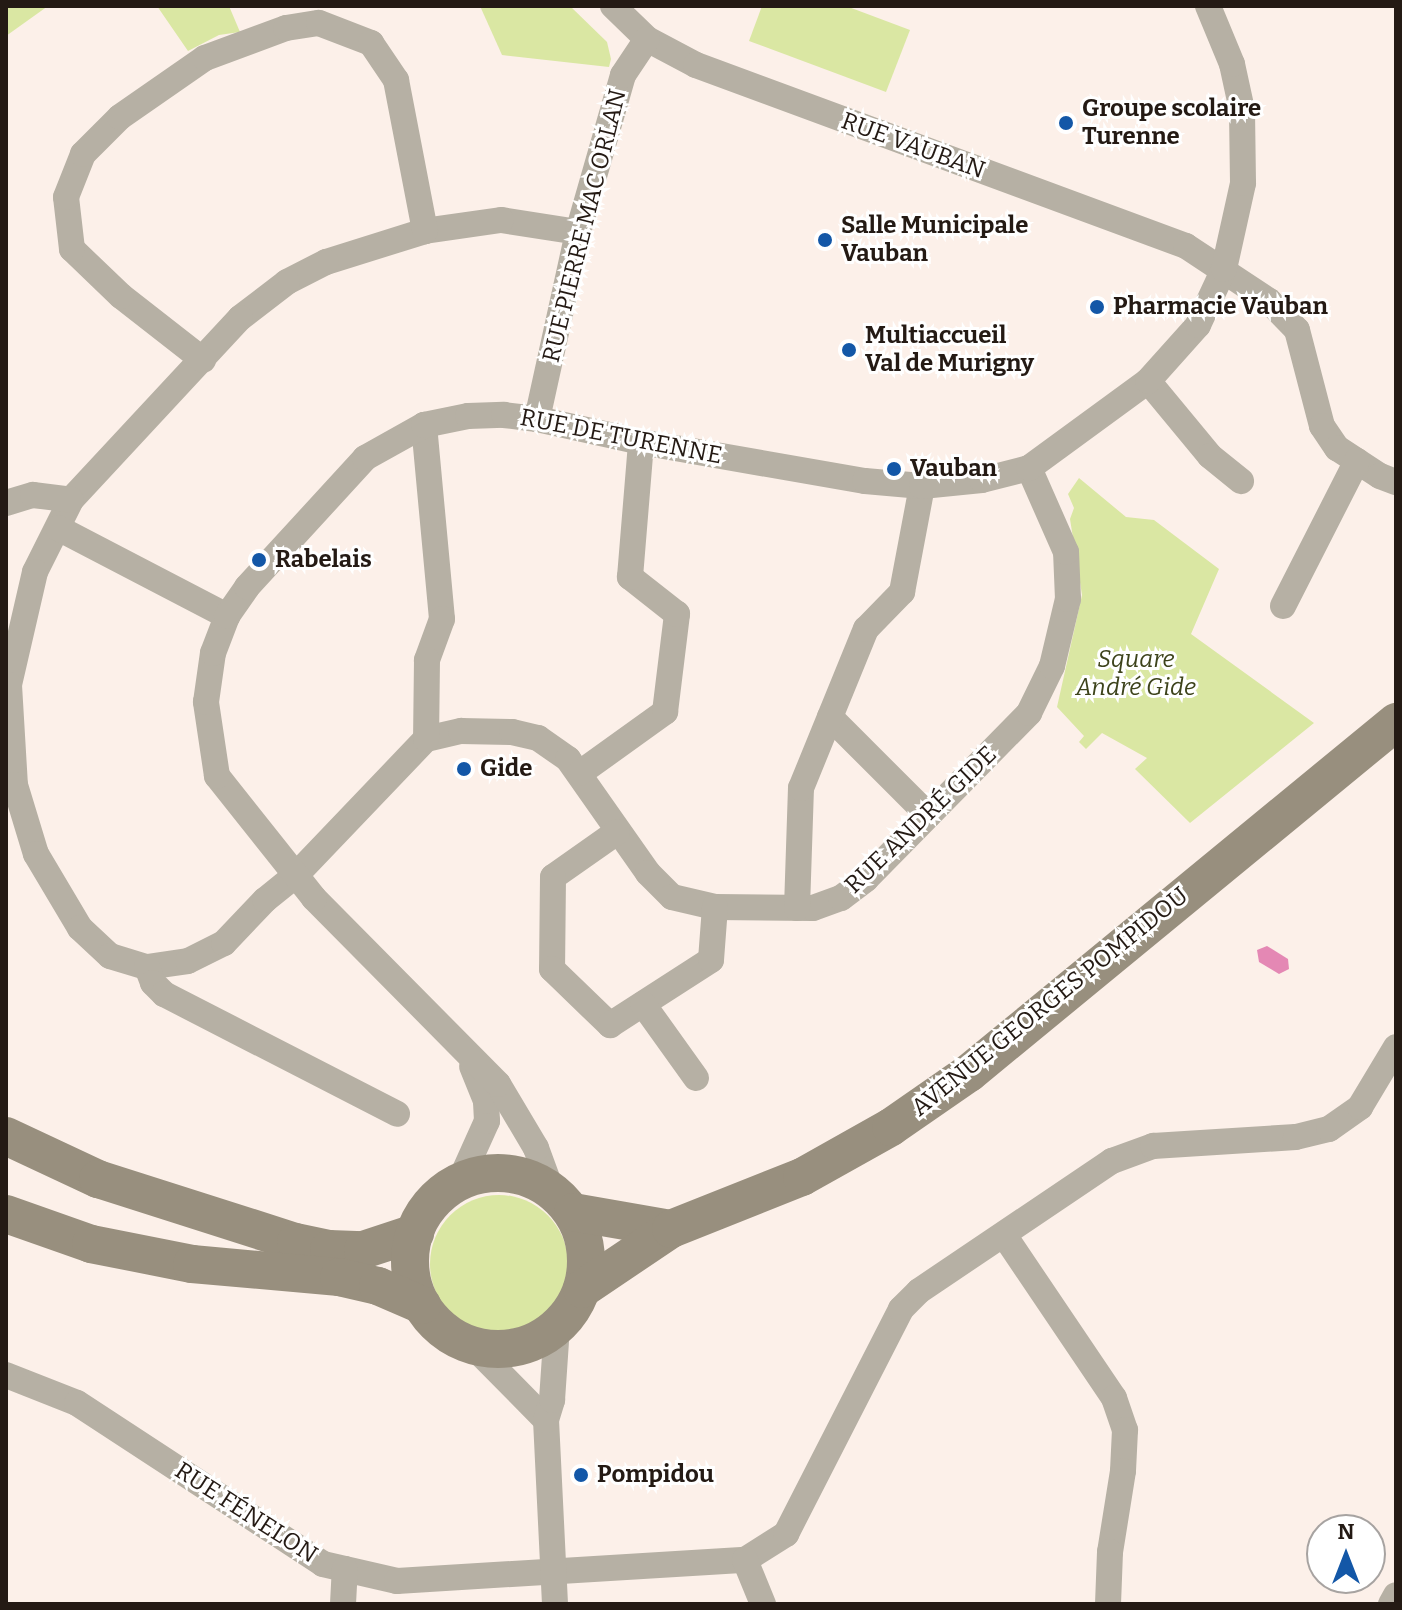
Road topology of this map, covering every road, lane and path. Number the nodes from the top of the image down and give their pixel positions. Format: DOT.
graph roads {
  1 [pos="613,6"];
  2 [pos="1208,6"];
  3 [pos="647,39"];
  4 [pos="425,231"];
  5 [pos="578,232"];
  6 [pos="1224,269"];
  7 [pos="203,360"];
  8 [pos="1148,381"];
  9 [pos="537,419"];
  10 [pos="424,425"];
  11 [pos="641,442"];
  12 [pos="1357,461"];
  13 [pos="1029,468"];
  14 [pos="1241,481"];
  15 [pos="1396,482"];
  16 [pos="922,486"];
  17 [pos="71,500"];
  18 [pos="6,503"];
  19 [pos="58,528"];
  20 [pos="1283,606"];
  21 [pos="227,616"];
  22 [pos="830,717"];
  23 [pos="1396,722"];
  24 [pos="426,739"];
  25 [pos="580,773"];
  26 [pos="928,815"];
  27 [pos="15,824"];
  28 [pos="617,832"];
  29 [pos="296,875"];
  30 [pos="715,907"];
  31 [pos="797,908"];
  32 [pos="147,967"];
  33 [pos="643,1004"];
  34 [pos="1396,1047"];
  35 [pos="467,1057"];
  36 [pos="696,1078"];
  37 [pos="397,1114"];
  38 [pos="6,1136"];
  39 [pos="460,1181"];
  40 [pos="562,1201"];
  41 [pos="6,1214"];
  42 [pos="671,1229"];
  43 [pos="415,1233"];
  44 [pos="1004,1235"];
  45 [pos="582,1289"];
  46 [pos="422,1305"];
  47 [pos="557,1327"];
  48 [pos="472,1345"];
  49 [pos="6,1375"];
  50 [pos="546,1420"];
  51 [pos="745,1560"];
  52 [pos="345,1569"];
  53 [pos="553,1572"];
  54 [pos="1396,1595"];
  55 [pos="343,1604"];
  56 [pos="555,1604"];
  57 [pos="763,1604"];
  58 [pos="1108,1604"];
  59 [pos="1391,1604"];
  1 -- 3 [label="street, RUE VAUBAN"];
  2 -- 6 [label="street, RUE DE TURENNE"];
  3 -- 5 [label="street, RUE PIERRE MAC ORLAN"];
  3 -- 6 [label="street, RUE VAUBAN"];
  4 -- 5 [label="street"];
  4 -- 7 [label="street"];
  4 -- 7 [label="street"];
  5 -- 9 [label="street, RUE PIERRE MAC ORLAN"];
  6 -- 8 [label="street, RUE DE TURENNE"];
  6 -- 12 [label="street, RUE VAUBAN"];
  7 -- 17 [label="street"];
  8 -- 13 [label="street, RUE DE TURENNE"];
  8 -- 14 [label="street"];
  9 -- 10 [label="street, RUE DE TURENNE"];
  9 -- 11 [label="street, RUE DE TURENNE"];
  10 -- 21 [label="street, RUE DE TURENNE"];
  10 -- 24 [label="street"];
  11 -- 16 [label="street, RUE DE TURENNE"];
  11 -- 25 [label="street"];
  12 -- 15 [label="street, RUE VAUBAN"];
  12 -- 20 [label="street"];
  13 -- 16 [label="street, RUE DE TURENNE"];
  13 -- 26 [label="street, RUE ANDRÉ GIDE"];
  16 -- 22 [label="street"];
  17 -- 18 [label="street"];
  17 -- 19 [label="street"];
  19 -- 21 [label="street"];
  19 -- 27 [label="street"];
  21 -- 29 [label="street, RUE DE TURENNE"];
  22 -- 26 [label="street"];
  22 -- 31 [label="street"];
  23 -- 42 [label="main road, AVENUE GEORGES POMPIDOU"];
  24 -- 25 [label="street, RUE ANDRÉ GIDE"];
  24 -- 29 [label="street"];
  25 -- 28 [label="street, RUE ANDRÉ GIDE"];
  26 -- 31 [label="street, RUE ANDRÉ GIDE"];
  27 -- 32 [label="street"];
  28 -- 30 [label="street, RUE ANDRÉ GIDE"];
  28 -- 33 [label="street"];
  29 -- 32 [label="street"];
  29 -- 35 [label="street, RUE DE TURENNE"];
  30 -- 31 [label="street, RUE ANDRÉ GIDE"];
  30 -- 33 [label="street"];
  32 -- 37 [label="street"];
  33 -- 36 [label="street"];
  34 -- 44 [label="street"];
  35 -- 39 [label="street, RUE DE TURENNE"];
  35 -- 40 [label="street, RUE DE TURENNE"];
  38 -- 43 [label="main road"];
  39 -- 40 [label="main road"];
  39 -- 43 [label="main road"];
  40 -- 42 [label="main road"];
  40 -- 45 [label="main road"];
  41 -- 46 [label="main road"];
  42 -- 45 [label="main road, AVENUE GEORGES POMPIDOU"];
  43 -- 46 [label="main road"];
  44 -- 51 [label="street"];
  44 -- 58 [label="street"];
  45 -- 47 [label="main road"];
  46 -- 48 [label="main road"];
  47 -- 48 [label="main road"];
  47 -- 50 [label="street"];
  48 -- 50 [label="street"];
  49 -- 52 [label="street, RUE FÉNELON"];
  50 -- 53 [label="street"];
  51 -- 53 [label="street, RUE FÉNELON"];
  51 -- 57 [label="street"];
  52 -- 53 [label="street, RUE FÉNELON"];
  52 -- 55 [label="street"];
  53 -- 56 [label="street"];
  54 -- 59 [label="street"];
}
